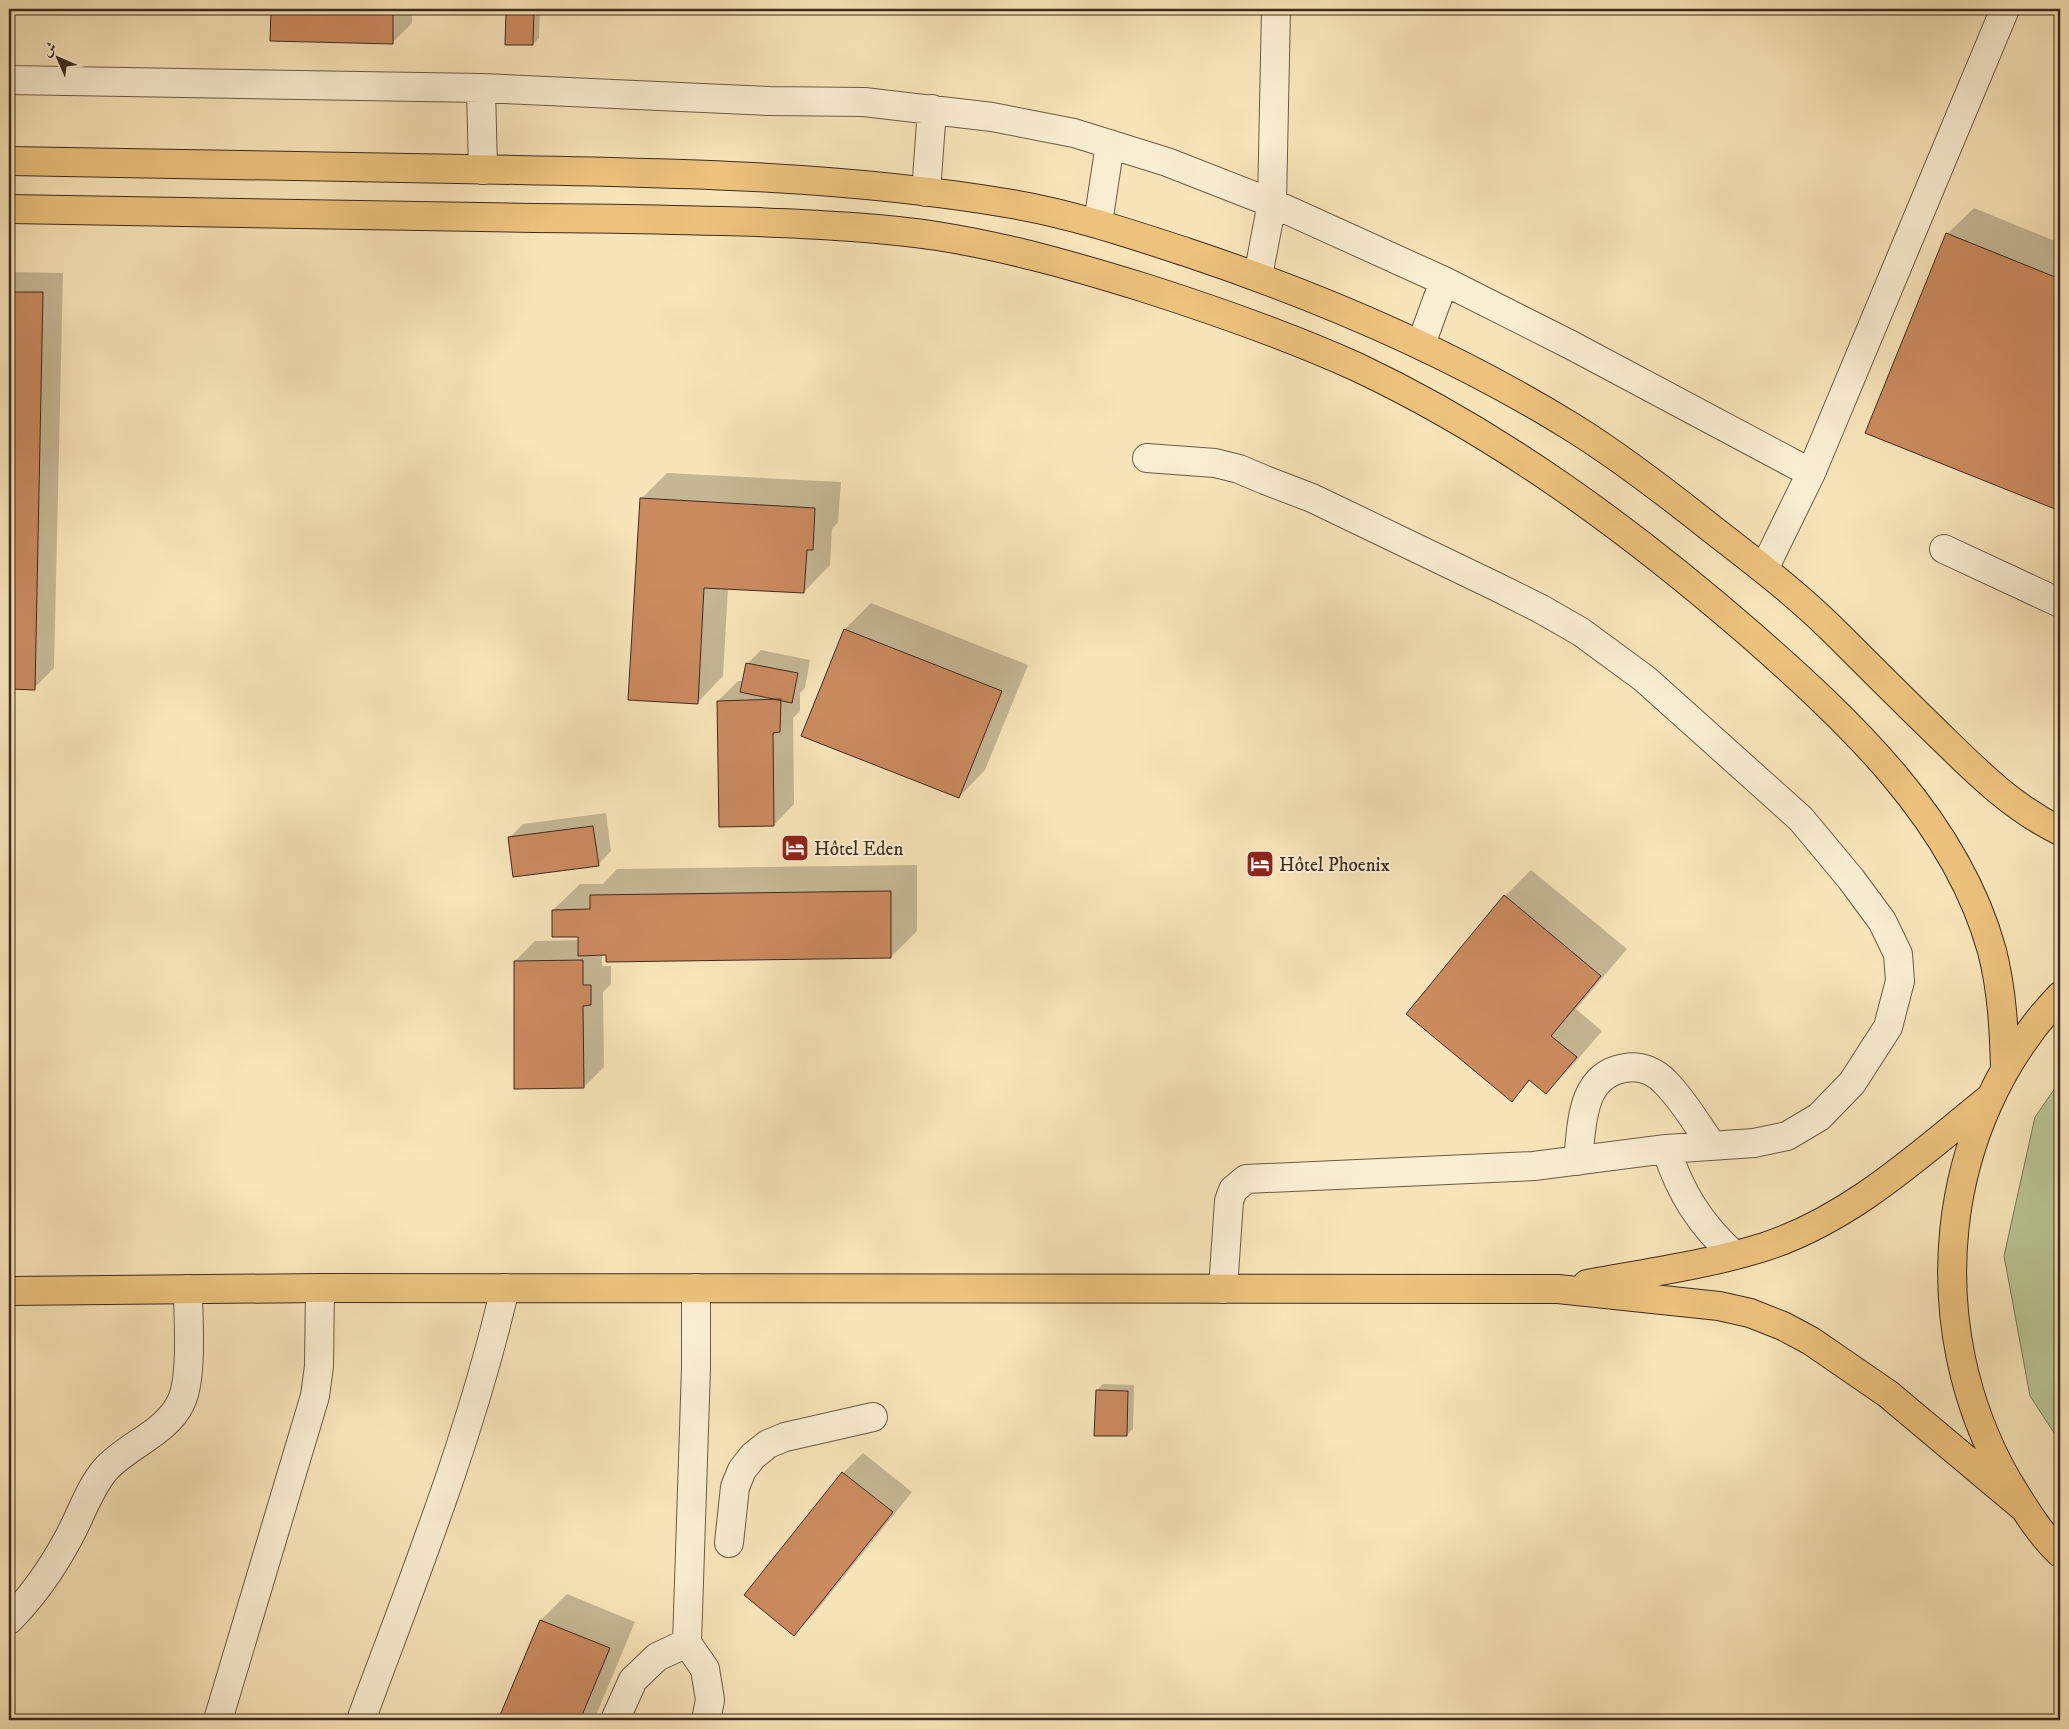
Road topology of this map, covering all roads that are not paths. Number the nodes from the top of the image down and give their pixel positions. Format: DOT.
graph roads {
  1 [pos="1276,9"];
  2 [pos="2005,9"];
  3 [pos="9,80"];
  4 [pos="480,88"];
  5 [pos="932,110"];
  6 [pos="1110,144"];
  7 [pos="9,161"];
  8 [pos="483,170"];
  9 [pos="926,192"];
  10 [pos="1272,203"];
  11 [pos="9,208"];
  12 [pos="1098,223"];
  13 [pos="1258,276"];
  14 [pos="1444,281"];
  15 [pos="1421,344"];
  16 [pos="1147,458"];
  17 [pos="1811,473"];
  18 [pos="1944,549"];
  19 [pos="1764,569"];
  20 [pos="2060,603"];
  21 [pos="2060,831"];
  22 [pos="2060,996"];
  23 [pos="2005,1069"];
  24 [pos="1990,1098"];
  25 [pos="1712,1145"];
  26 [pos="1666,1149"];
  27 [pos="1578,1161"];
  28 [pos="1734,1256"];
  29 [pos="320,1288"];
  30 [pos="505,1288"];
  31 [pos="696,1288"];
  32 [pos="188,1289"];
  33 [pos="1223,1289"];
  34 [pos="1558,1289"];
  35 [pos="9,1291"];
  36 [pos="873,1417"];
  37 [pos="692,1478"];
  38 [pos="733,1505"];
  39 [pos="2024,1508"];
  40 [pos="729,1543"];
  41 [pos="2059,1555"];
  42 [pos="9,1620"];
  43 [pos="687,1643"];
  44 [pos="218,1720"];
  45 [pos="361,1720"];
  46 [pos="615,1720"];
  47 [pos="706,1720"];
  1 -- 10 [label="lane"];
  2 -- 17 [label="lane"];
  3 -- 4 [label="lane"];
  4 -- 5 [label="lane"];
  4 -- 8 [label="lane"];
  5 -- 6 [label="lane"];
  5 -- 9 [label="lane"];
  6 -- 10 [label="lane"];
  6 -- 12 [label="lane"];
  7 -- 8 [label="main road"];
  8 -- 9 [label="main road"];
  9 -- 12 [label="main road"];
  10 -- 13 [label="lane"];
  10 -- 14 [label="lane"];
  11 -- 23 [label="main road"];
  12 -- 13 [label="main road"];
  13 -- 15 [label="main road"];
  14 -- 15 [label="lane"];
  14 -- 17 [label="lane"];
  15 -- 19 [label="main road"];
  16 -- 25 [label="lane"];
  17 -- 19 [label="lane"];
  18 -- 20 [label="lane"];
  19 -- 21 [label="main road"];
  22 -- 23 [label="main road"];
  23 -- 24 [label="main road"];
  24 -- 28 [label="main road"];
  24 -- 39 [label="main road"];
  25 -- 26 [label="lane"];
  25 -- 27 [label="lane"];
  26 -- 27 [label="lane"];
  26 -- 28 [label="lane"];
  27 -- 33 [label="lane"];
  28 -- 34 [label="main road"];
  29 -- 30 [label="main road"];
  29 -- 32 [label="main road"];
  29 -- 44 [label="lane"];
  30 -- 31 [label="main road"];
  30 -- 45 [label="lane"];
  31 -- 33 [label="main road"];
  31 -- 37 [label="lane"];
  32 -- 35 [label="main road"];
  32 -- 42 [label="lane"];
  33 -- 34 [label="main road"];
  34 -- 39 [label="main road"];
  36 -- 38 [label="lane"];
  37 -- 38 [label="lane"];
  37 -- 43 [label="lane"];
  38 -- 40 [label="lane"];
  39 -- 41 [label="main road"];
  43 -- 46 [label="lane"];
  43 -- 47 [label="lane"];
}
